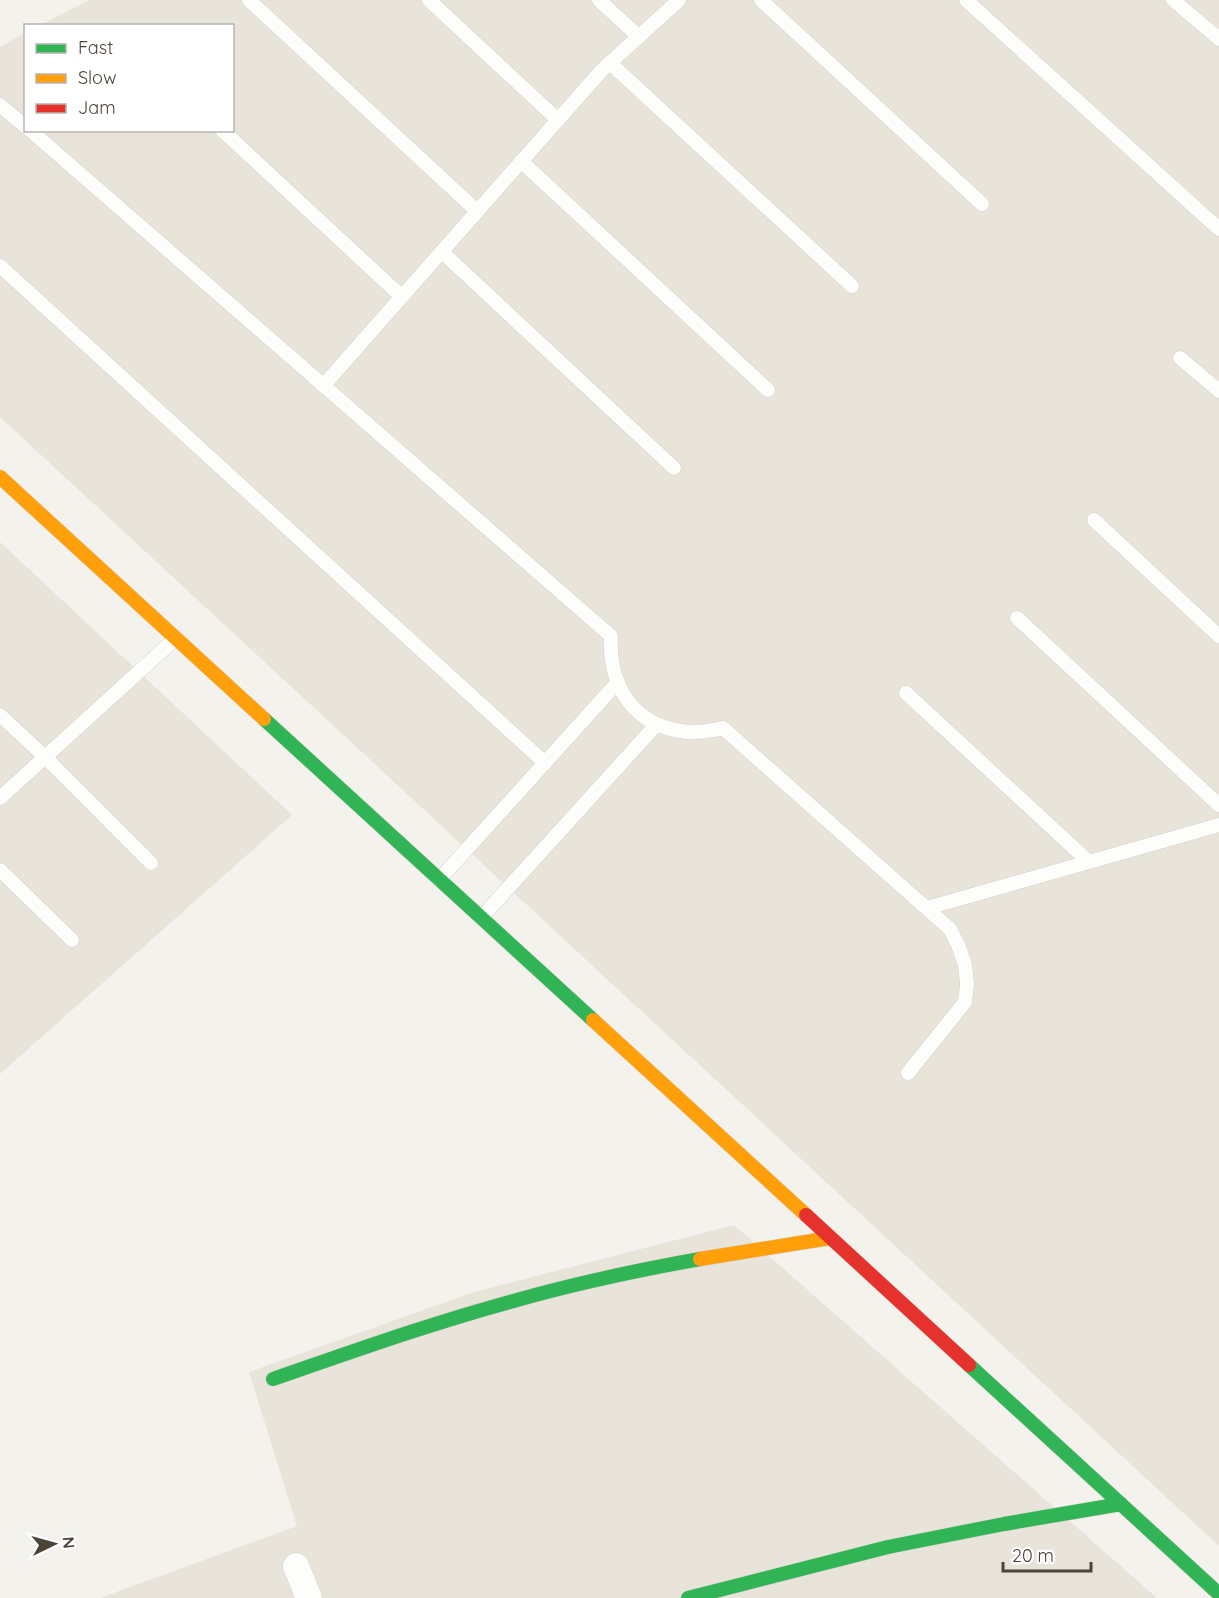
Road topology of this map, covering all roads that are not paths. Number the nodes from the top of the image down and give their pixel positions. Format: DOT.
graph roads {
  1 [pos="249,0"];
  2 [pos="429,0"];
  3 [pos="599,0"];
  4 [pos="679,0"];
  5 [pos="761,0"];
  6 [pos="966,0"];
  7 [pos="1173,0"];
  8 [pos="639,37"];
  9 [pos="1219,39"];
  10 [pos="610,63"];
  11 [pos="0,105"];
  12 [pos="558,120"];
  13 [pos="24,125"];
  14 [pos="32,132"];
  15 [pos="224,132"];
  16 [pos="521,161"];
  17 [pos="982,204"];
  18 [pos="477,211"];
  19 [pos="1219,230"];
  20 [pos="441,252"];
  21 [pos="0,266"];
  22 [pos="852,286"];
  23 [pos="402,297"];
  24 [pos="1180,358"];
  25 [pos="323,386"];
  26 [pos="768,390"];
  27 [pos="1219,391"];
  28 [pos="674,468"];
  29 [pos="0,477"];
  30 [pos="1094,520"];
  31 [pos="1017,618"];
  32 [pos="1219,636"];
  33 [pos="176,638"];
  34 [pos="617,684"];
  35 [pos="906,693"];
  36 [pos="0,715"];
  37 [pos="657,724"];
  38 [pos="45,757"];
  39 [pos="545,763"];
  40 [pos="0,798"];
  41 [pos="1219,805"];
  42 [pos="1219,825"];
  43 [pos="1089,862"];
  44 [pos="152,863"];
  45 [pos="0,870"];
  46 [pos="439,880"];
  47 [pos="927,908"];
  48 [pos="481,918"];
  49 [pos="72,940"];
  50 [pos="908,1073"];
  51 [pos="830,1238"];
  52 [pos="273,1379"];
  53 [pos="1121,1504"];
  54 [pos="296,1566"];
  55 [pos="1219,1594"];
  56 [pos="309,1598"];
  57 [pos="688,1598"];
  1 -- 18 [label="lane"];
  2 -- 12 [label="lane"];
  3 -- 8 [label="lane"];
  4 -- 8 [label="lane"];
  5 -- 17 [label="lane"];
  6 -- 19 [label="lane"];
  7 -- 9 [label="lane"];
  8 -- 10 [label="lane"];
  10 -- 12 [label="lane"];
  10 -- 22 [label="lane"];
  11 -- 13 [label="lane"];
  12 -- 16 [label="lane"];
  14 -- 25 [label="lane"];
  15 -- 23 [label="lane"];
  16 -- 18 [label="lane"];
  16 -- 26 [label="lane"];
  18 -- 20 [label="lane"];
  20 -- 23 [label="lane"];
  20 -- 28 [label="lane"];
  21 -- 39 [label="lane"];
  23 -- 25 [label="lane"];
  24 -- 27 [label="lane"];
  25 -- 34 [label="lane"];
  29 -- 33 [label="street"];
  30 -- 32 [label="lane"];
  31 -- 41 [label="lane"];
  33 -- 38 [label="lane"];
  33 -- 46 [label="street"];
  34 -- 37 [label="lane"];
  34 -- 39 [label="lane"];
  35 -- 43 [label="lane"];
  36 -- 38 [label="lane"];
  37 -- 47 [label="lane"];
  37 -- 48 [label="lane"];
  38 -- 40 [label="lane"];
  38 -- 44 [label="lane"];
  39 -- 46 [label="lane"];
  42 -- 43 [label="lane"];
  43 -- 47 [label="lane"];
  45 -- 49 [label="lane"];
  46 -- 48 [label="street"];
  47 -- 50 [label="lane"];
  48 -- 51 [label="street"];
  51 -- 52 [label="street"];
  51 -- 53 [label="street"];
  53 -- 55 [label="street"];
  53 -- 57 [label="street"];
  54 -- 56 [label="street"];
}
